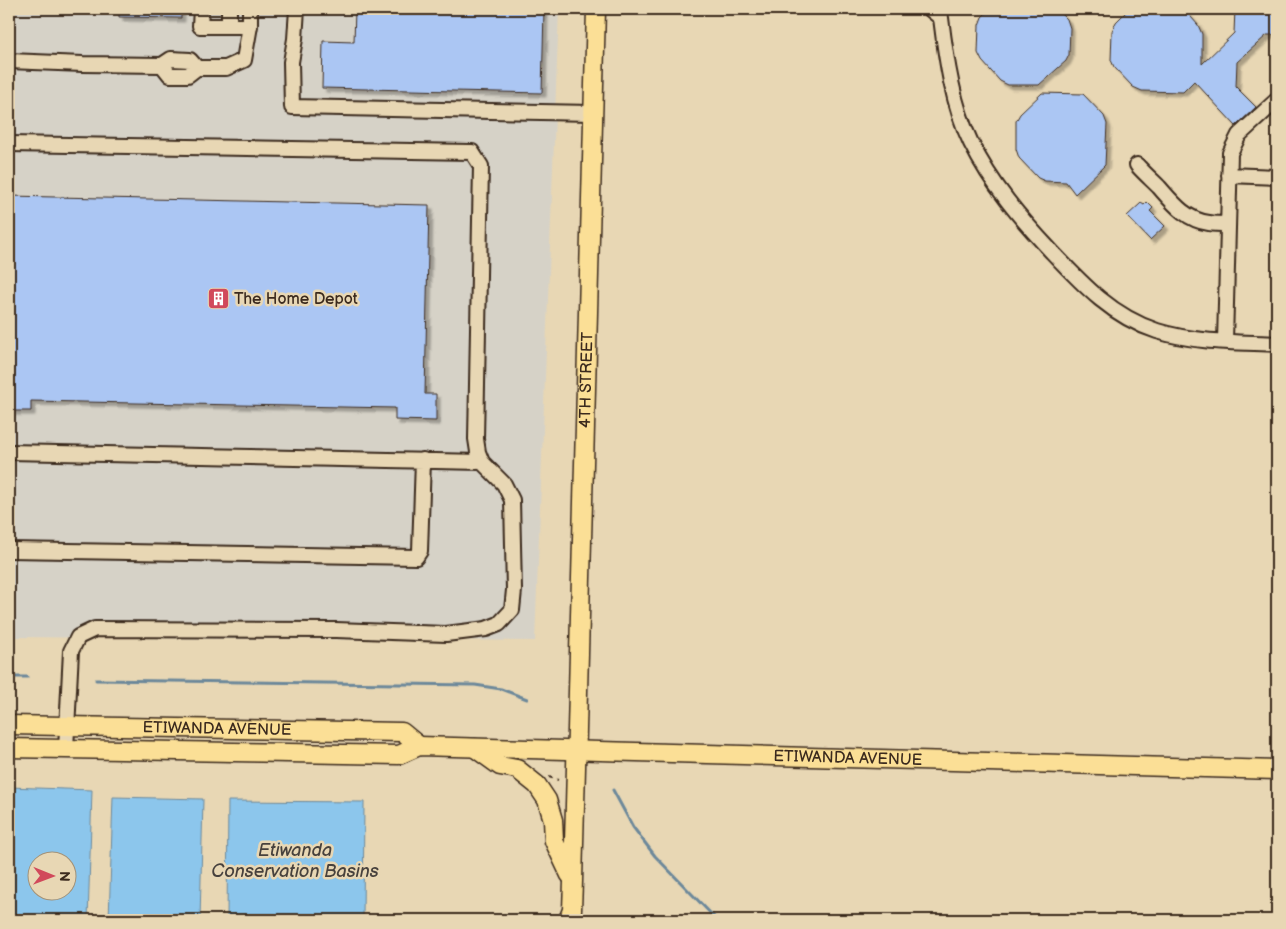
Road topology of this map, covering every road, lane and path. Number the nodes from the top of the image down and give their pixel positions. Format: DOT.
graph roads {
  1 [pos="201,9"];
  2 [pos="229,9"];
  3 [pos="250,9"];
  4 [pos="297,9"];
  5 [pos="596,9"];
  6 [pos="930,9"];
  7 [pos="229,26"];
  8 [pos="250,26"];
  9 [pos="9,61"];
  10 [pos="1277,100"];
  11 [pos="1277,111"];
  12 [pos="593,113"];
  13 [pos="9,144"];
  14 [pos="1235,146"];
  15 [pos="1137,165"];
  16 [pos="1230,175"];
  17 [pos="1277,177"];
  18 [pos="1228,224"];
  19 [pos="1225,341"];
  20 [pos="1277,344"];
  21 [pos="9,452"];
  22 [pos="423,460"];
  23 [pos="482,462"];
  24 [pos="9,550"];
  25 [pos="9,725"];
  26 [pos="68,726"];
  27 [pos="418,746"];
  28 [pos="9,748"];
  29 [pos="475,748"];
  30 [pos="66,749"];
  31 [pos="575,750"];
  32 [pos="1277,770"];
  33 [pos="573,881"];
  34 [pos="572,917"];
  1 -- 7 [label="lane"];
  2 -- 7 [label="lane"];
  3 -- 8 [label="lane"];
  4 -- 12 [label="lane"];
  5 -- 12 [label="main road, 4TH STREET"];
  6 -- 19 [label="lane"];
  7 -- 8 [label="lane"];
  8 -- 9 [label="lane"];
  10 -- 14 [label="lane"];
  11 -- 14 [label="lane"];
  12 -- 31 [label="main road, 4TH STREET"];
  13 -- 23 [label="lane"];
  14 -- 16 [label="lane"];
  15 -- 18 [label="lane"];
  16 -- 17 [label="lane"];
  16 -- 18 [label="lane"];
  18 -- 19 [label="lane"];
  19 -- 20 [label="lane"];
  21 -- 22 [label="lane"];
  22 -- 23 [label="lane"];
  22 -- 24 [label="lane"];
  23 -- 26 [label="lane"];
  25 -- 26 [label="main road, ETIWANDA AVENUE"];
  26 -- 27 [label="main road, ETIWANDA AVENUE"];
  26 -- 30 [label="lane"];
  27 -- 29 [label="main road, ETIWANDA AVENUE"];
  27 -- 30 [label="main road, ETIWANDA AVENUE"];
  28 -- 30 [label="main road, ETIWANDA AVENUE"];
  29 -- 31 [label="main road, ETIWANDA AVENUE"];
  29 -- 33 [label="main road"];
  31 -- 32 [label="main road, ETIWANDA AVENUE"];
  31 -- 33 [label="main road, 4TH STREET"];
  33 -- 34 [label="main road, 4TH STREET"];
}
